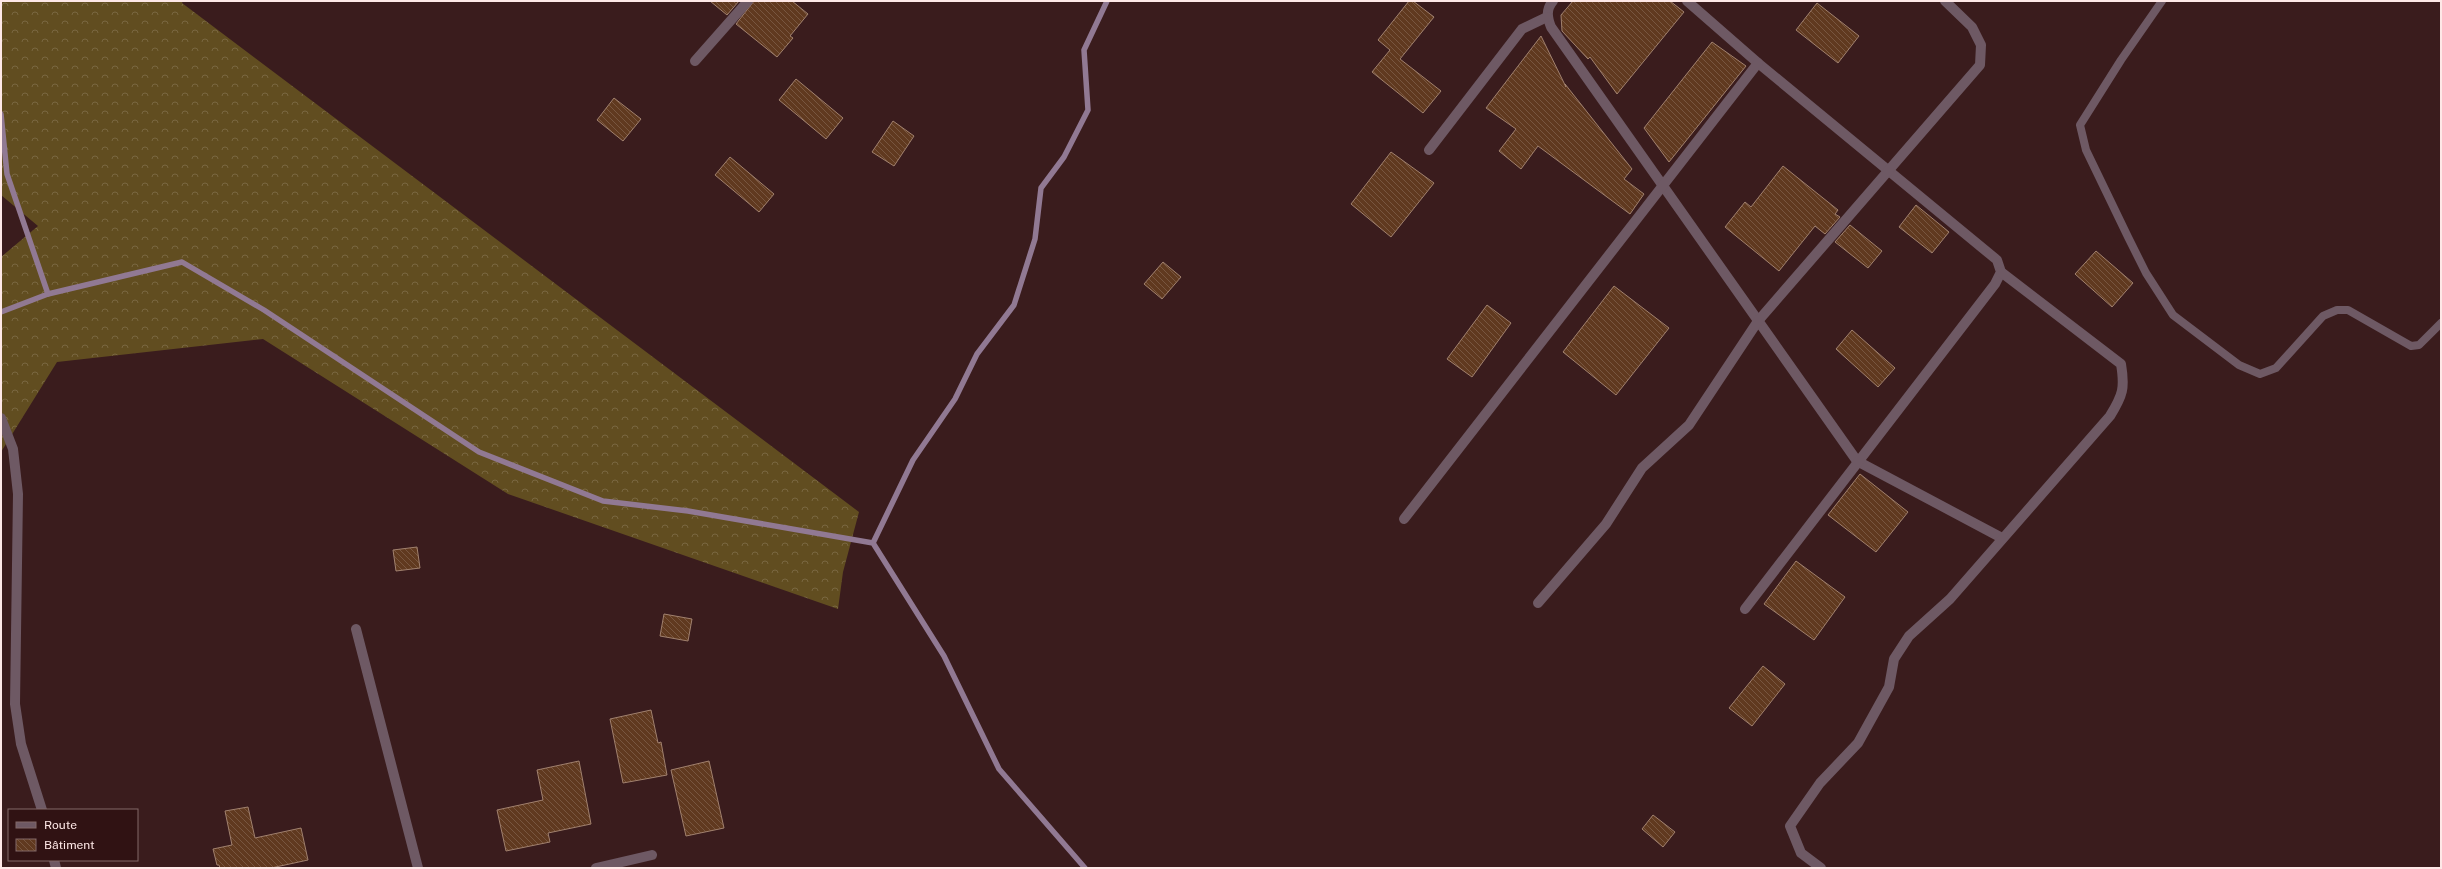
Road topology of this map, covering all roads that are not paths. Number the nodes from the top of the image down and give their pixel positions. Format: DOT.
graph roads {
  1 [pos="748,1"];
  2 [pos="1553,1"];
  3 [pos="1687,1"];
  4 [pos="1945,1"];
  5 [pos="2162,1"];
  6 [pos="1547,18"];
  7 [pos="695,61"];
  8 [pos="1758,63"];
  9 [pos="1429,150"];
  10 [pos="1889,170"];
  11 [pos="1662,186"];
  12 [pos="2001,272"];
  13 [pos="1758,322"];
  14 [pos="2441,323"];
  15 [pos="1,418"];
  16 [pos="1857,461"];
  17 [pos="1404,519"];
  18 [pos="2002,538"];
  19 [pos="1538,603"];
  20 [pos="1746,609"];
  21 [pos="356,629"];
  22 [pos="42,809"];
  23 [pos="652,855"];
  24 [pos="418,868"];
  25 [pos="596,868"];
  26 [pos="1821,868"];
  1 -- 7 [label="street"];
  2 -- 6 [label="street"];
  3 -- 8 [label="street"];
  4 -- 10 [label="street"];
  5 -- 14 [label="lane"];
  6 -- 9 [label="street"];
  6 -- 11 [label="street"];
  8 -- 10 [label="street"];
  8 -- 11 [label="street"];
  10 -- 12 [label="street"];
  10 -- 13 [label="street"];
  11 -- 13 [label="street"];
  11 -- 17 [label="street"];
  12 -- 16 [label="street"];
  12 -- 18 [label="street"];
  13 -- 16 [label="street"];
  13 -- 19 [label="street"];
  15 -- 22 [label="street"];
  16 -- 18 [label="street"];
  16 -- 20 [label="street"];
  18 -- 26 [label="street"];
  21 -- 24 [label="street"];
  23 -- 25 [label="street"];
}
